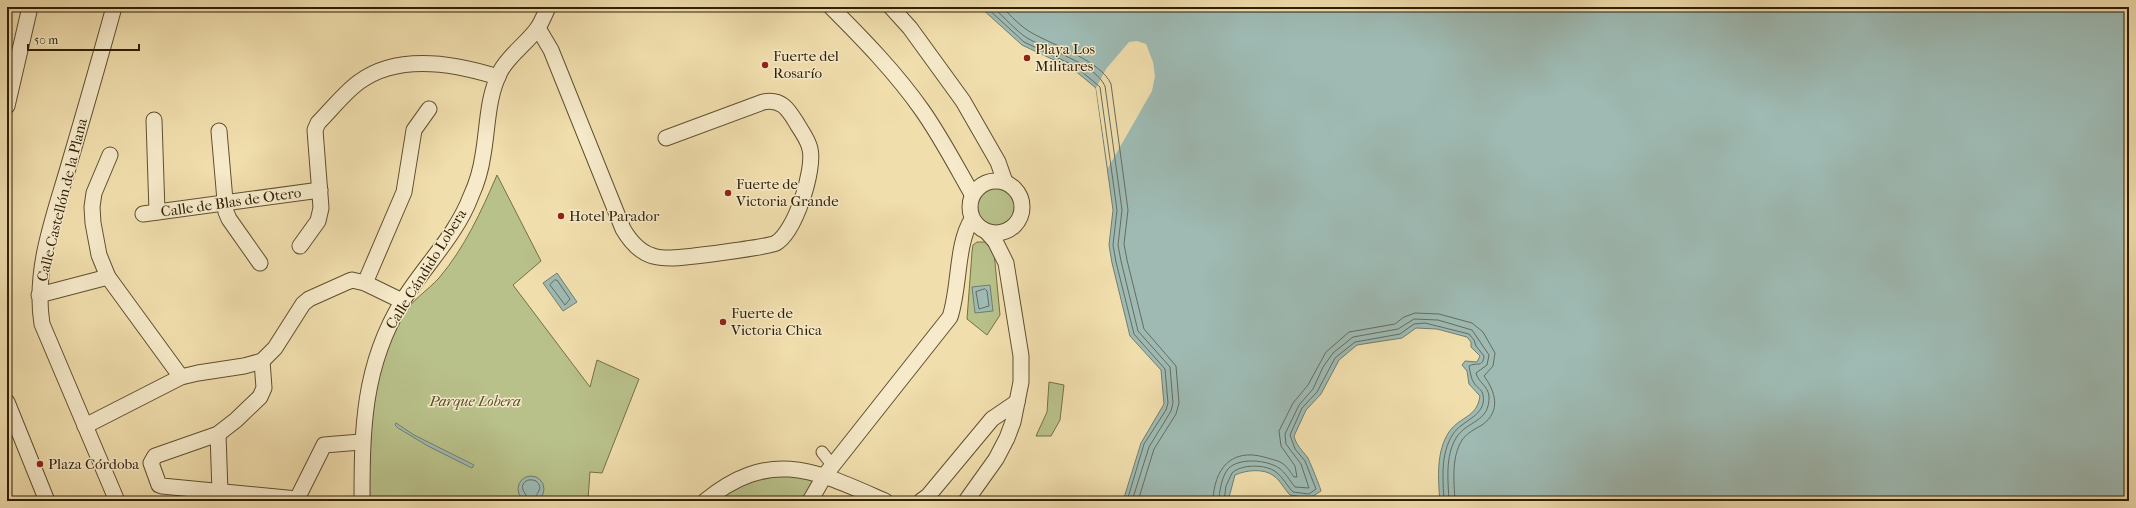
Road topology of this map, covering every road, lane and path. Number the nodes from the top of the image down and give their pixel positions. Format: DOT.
graph roads {
  1 [pos="30,7"];
  2 [pos="114,7"];
  3 [pos="548,7"];
  4 [pos="831,7"];
  5 [pos="891,7"];
  6 [pos="538,28"];
  7 [pos="498,76"];
  8 [pos="7,106"];
  9 [pos="429,109"];
  10 [pos="154,120"];
  11 [pos="219,131"];
  12 [pos="666,138"];
  13 [pos="991,153"];
  14 [pos="110,155"];
  15 [pos="956,164"];
  16 [pos="987,182"];
  17 [pos="1005,182"];
  18 [pos="320,190"];
  19 [pos="972,194"];
  20 [pos="224,203"];
  21 [pos="972,219"];
  22 [pos="1015,225"];
  23 [pos="987,232"];
  24 [pos="300,246"];
  25 [pos="260,263"];
  26 [pos="1008,275"];
  27 [pos="108,277"];
  28 [pos="365,283"];
  29 [pos="39,295"];
  30 [pos="402,301"];
  31 [pos="262,361"];
  32 [pos="182,377"];
  33 [pos="7,402"];
  34 [pos="1017,402"];
  35 [pos="85,426"];
  36 [pos="218,434"];
  37 [pos="361,442"];
  38 [pos="822,452"];
  39 [pos="829,470"];
  40 [pos="220,492"];
  41 [pos="296,500"];
  42 [pos="47,501"];
  43 [pos="117,501"];
  44 [pos="362,501"];
  45 [pos="705,501"];
  46 [pos="810,501"];
  47 [pos="886,501"];
  48 [pos="921,501"];
  49 [pos="966,501"];
  1 -- 8 [label="street"];
  2 -- 29 [label="street, Calle Castellón de la Plana"];
  3 -- 6 [label="street, Calle Cándido Lobera"];
  4 -- 15 [label="street"];
  5 -- 13 [label="street"];
  6 -- 7 [label="street, Calle Cándido Lobera"];
  6 -- 12 [label="street"];
  7 -- 18 [label="street"];
  7 -- 30 [label="street, Calle Cándido Lobera"];
  9 -- 28 [label="street"];
  10 -- 20 [label="street, Calle de Blas de Otero"];
  11 -- 20 [label="street"];
  13 -- 16 [label="street"];
  13 -- 17 [label="street"];
  14 -- 27 [label="street"];
  15 -- 16 [label="street"];
  15 -- 19 [label="street"];
  16 -- 17 [label="street"];
  16 -- 19 [label="street"];
  17 -- 22 [label="street"];
  18 -- 20 [label="street, Calle de Blas de Otero"];
  18 -- 24 [label="street"];
  19 -- 21 [label="street"];
  20 -- 25 [label="street"];
  21 -- 23 [label="street"];
  21 -- 39 [label="street"];
  22 -- 23 [label="street"];
  22 -- 26 [label="street"];
  23 -- 26 [label="street"];
  26 -- 34 [label="street"];
  27 -- 29 [label="street"];
  27 -- 32 [label="street"];
  28 -- 30 [label="street"];
  28 -- 31 [label="street"];
  29 -- 35 [label="street, Calle Castellón de la Plana"];
  30 -- 37 [label="street, Calle Cándido Lobera"];
  31 -- 32 [label="street"];
  31 -- 36 [label="street"];
  32 -- 35 [label="street"];
  33 -- 42 [label="street"];
  34 -- 48 [label="street"];
  34 -- 49 [label="street"];
  35 -- 43 [label="street, Calle Castellón de la Plana"];
  36 -- 40 [label="street"];
  36 -- 40 [label="street"];
  37 -- 41 [label="street"];
  37 -- 44 [label="street, Calle Cándido Lobera"];
  38 -- 39 [label="street"];
  39 -- 45 [label="street"];
  39 -- 46 [label="street"];
  39 -- 47 [label="street"];
  40 -- 41 [label="street"];
}
